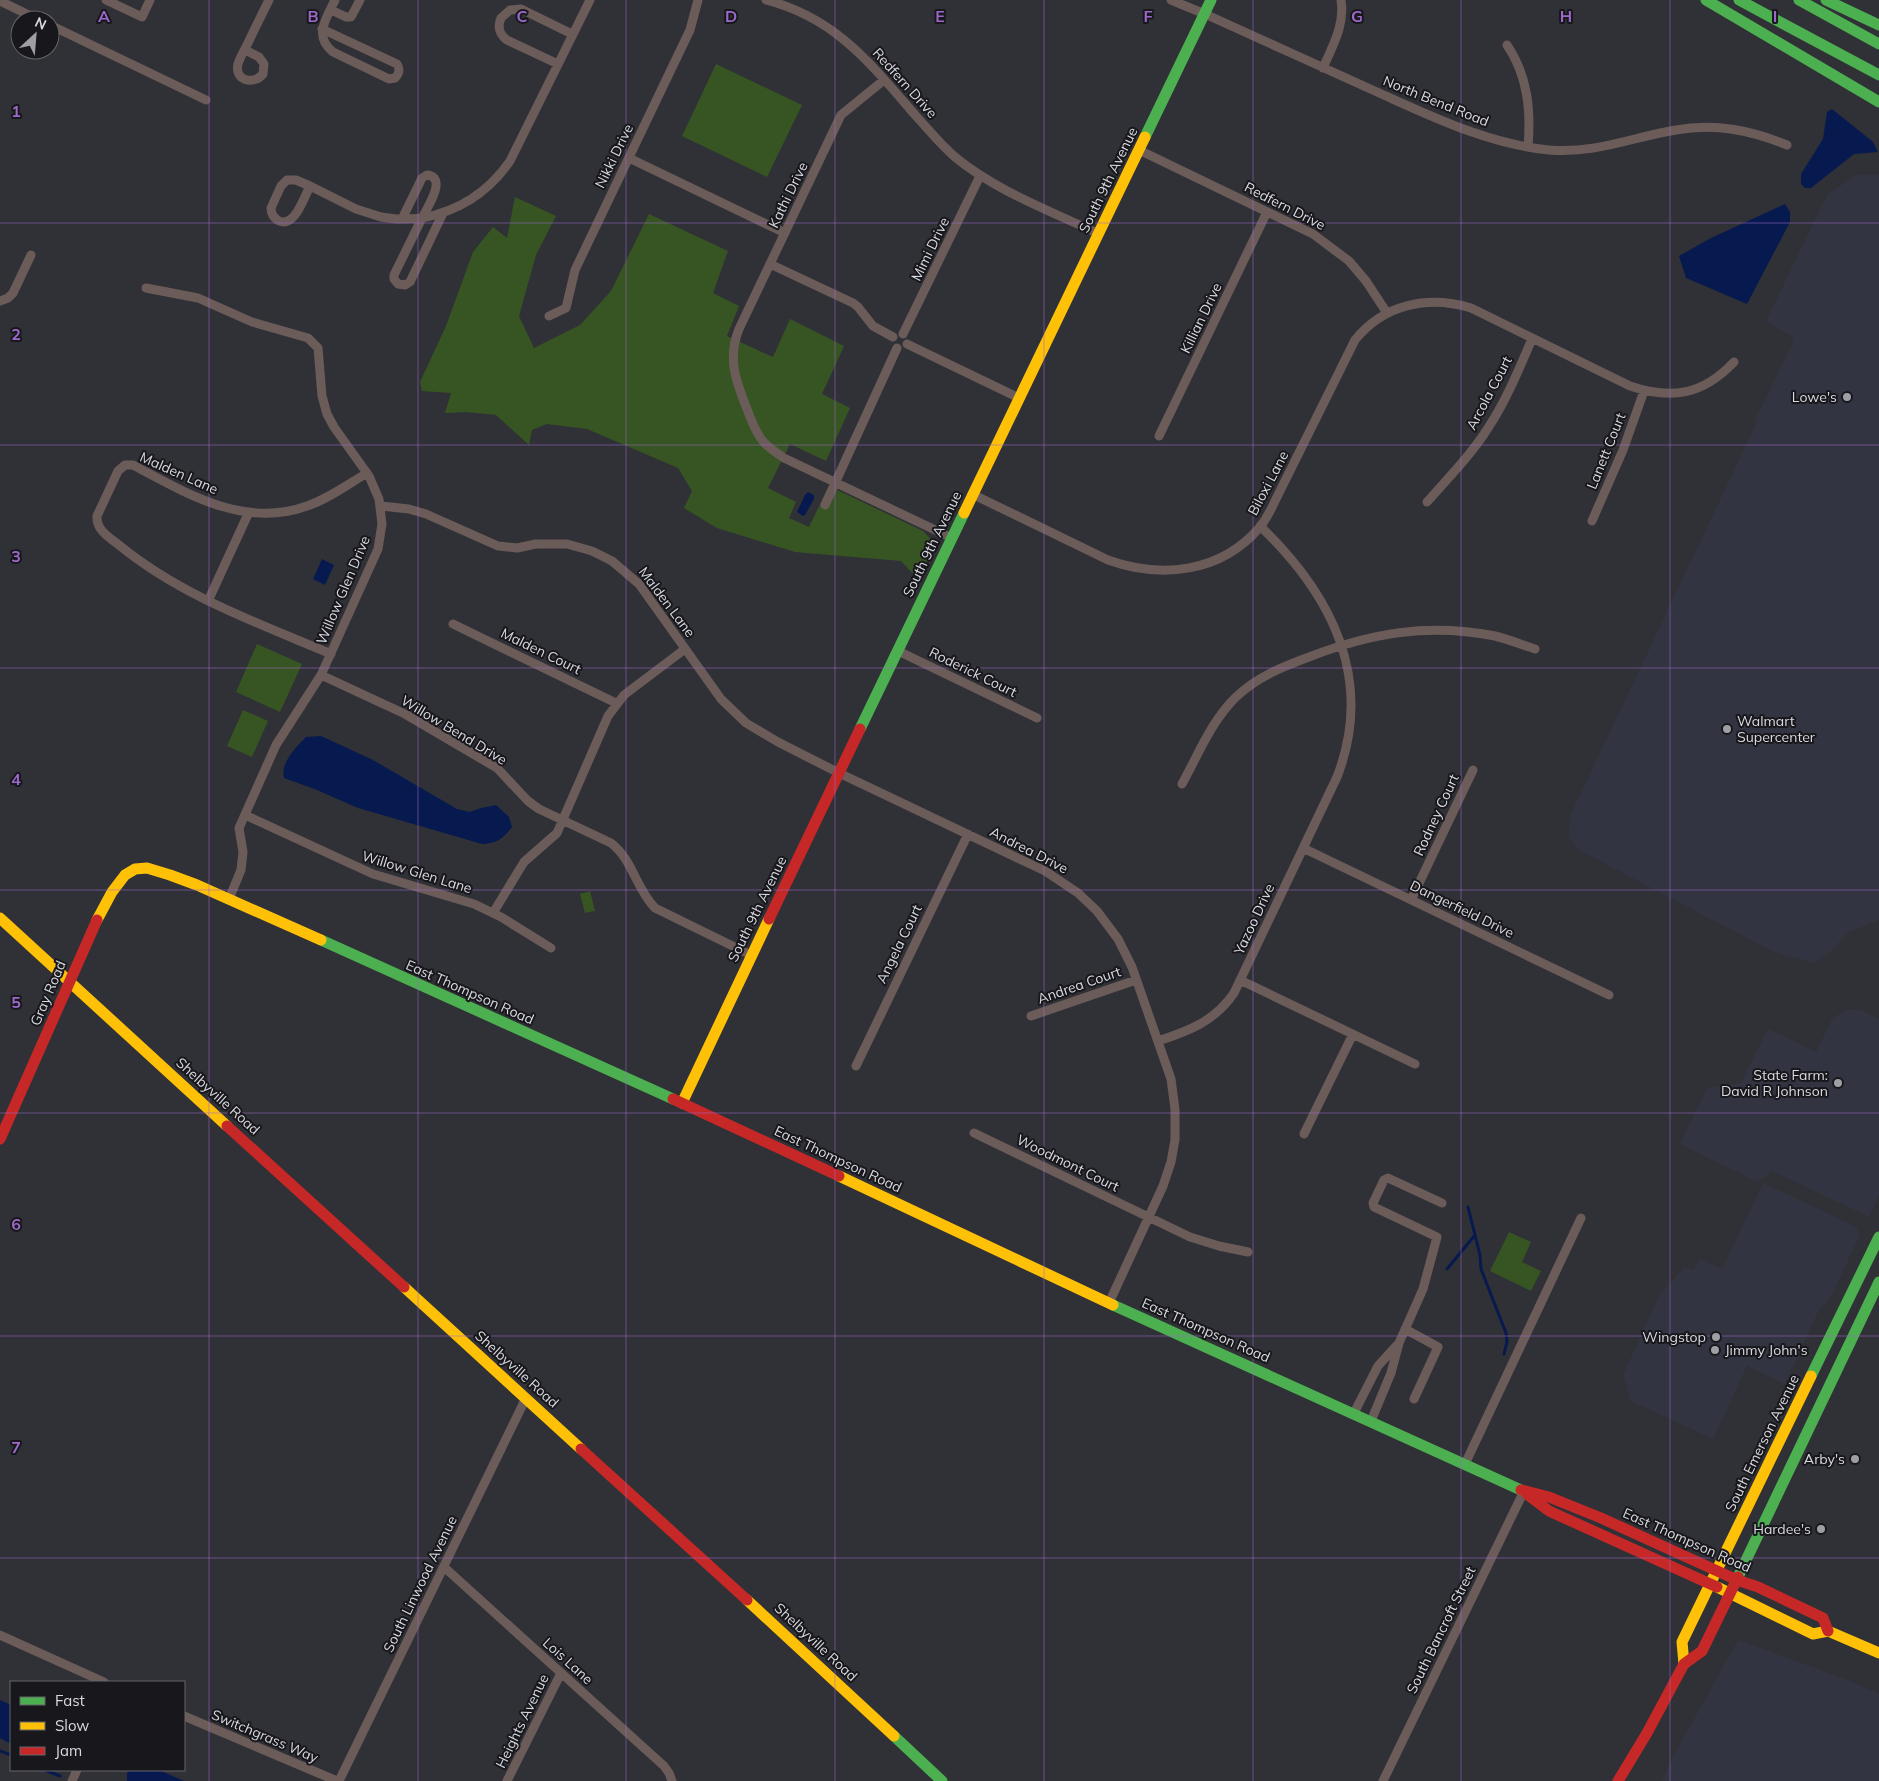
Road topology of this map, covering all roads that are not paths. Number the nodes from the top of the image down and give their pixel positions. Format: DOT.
graph roads {
  1 [pos="106,0"];
  2 [pos="150,0"];
  3 [pos="335,0"];
  4 [pos="360,0"];
  5 [pos="590,0"];
  6 [pos="698,0"];
  7 [pos="766,0"];
  8 [pos="1171,0"];
  9 [pos="1211,0"];
  10 [pos="1341,0"];
  11 [pos="1706,0"];
  12 [pos="1739,0"];
  13 [pos="1799,0"];
  14 [pos="1826,0"];
  15 [pos="0,1"];
  16 [pos="267,1"];
  17 [pos="18,10"];
  18 [pos="330,10"];
  19 [pos="1205,14"];
  20 [pos="1879,25"];
  21 [pos="322,28"];
  22 [pos="60,30"];
  23 [pos="572,34"];
  24 [pos="1879,44"];
  25 [pos="1507,46"];
  26 [pos="245,50"];
  27 [pos="558,64"];
  28 [pos="1322,68"];
  29 [pos="1879,74"];
  30 [pos="884,80"];
  31 [pos="206,100"];
  32 [pos="1879,102"];
  33 [pos="1787,145"];
  34 [pos="1528,147"];
  35 [pos="1139,150"];
  36 [pos="629,158"];
  37 [pos="980,176"];
  38 [pos="310,186"];
  39 [pos="1267,212"];
  40 [pos="443,213"];
  41 [pos="422,218"];
  42 [pos="402,219"];
  43 [pos="785,233"];
  44 [pos="1099,234"];
  45 [pos="30,255"];
  46 [pos="770,264"];
  47 [pos="146,288"];
  48 [pos="2,300"];
  49 [pos="1387,313"];
  50 [pos="549,316"];
  51 [pos="903,334"];
  52 [pos="893,337"];
  53 [pos="1532,338"];
  54 [pos="907,344"];
  55 [pos="898,348"];
  56 [pos="1734,362"];
  57 [pos="1644,391"];
  58 [pos="1019,398"];
  59 [pos="1159,436"];
  60 [pos="367,473"];
  61 [pos="834,481"];
  62 [pos="972,494"];
  63 [pos="1427,502"];
  64 [pos="824,505"];
  65 [pos="381,506"];
  66 [pos="249,512"];
  67 [pos="1592,522"];
  68 [pos="1260,526"];
  69 [pos="952,538"];
  70 [pos="208,601"];
  71 [pos="453,624"];
  72 [pos="1341,645"];
  73 [pos="685,649"];
  74 [pos="1535,649"];
  75 [pos="898,650"];
  76 [pos="330,654"];
  77 [pos="321,675"];
  78 [pos="616,702"];
  79 [pos="1037,718"];
  80 [pos="1473,770"];
  81 [pos="839,773"];
  82 [pos="1182,784"];
  83 [pos="245,815"];
  84 [pos="563,821"];
  85 [pos="968,834"];
  86 [pos="1303,848"];
  87 [pos="136,868"];
  88 [pos="229,899"];
  89 [pos="1411,900"];
  90 [pos="493,913"];
  91 [pos="0,918"];
  92 [pos="551,948"];
  93 [pos="751,955"];
  94 [pos="1136,980"];
  95 [pos="1240,980"];
  96 [pos="69,981"];
  97 [pos="1609,995"];
  98 [pos="1031,1016"];
  99 [pos="1352,1034"];
  100 [pos="1158,1041"];
  101 [pos="1415,1064"];
  102 [pos="856,1066"];
  103 [pos="682,1103"];
  104 [pos="974,1133"];
  105 [pos="1304,1134"];
  106 [pos="0,1140"];
  107 [pos="1442,1203"];
  108 [pos="1149,1217"];
  109 [pos="1582,1218"];
  110 [pos="1879,1237"];
  111 [pos="1248,1252"];
  112 [pos="1879,1282"];
  113 [pos="1109,1303"];
  114 [pos="1405,1329"];
  115 [pos="1398,1343"];
  116 [pos="526,1398"];
  117 [pos="1414,1399"];
  118 [pos="1354,1413"];
  119 [pos="1371,1421"];
  120 [pos="1465,1464"];
  121 [pos="1524,1491"];
  122 [pos="444,1567"];
  123 [pos="1717,1571"];
  124 [pos="1737,1580"];
  125 [pos="1710,1584"];
  126 [pos="1730,1595"];
  127 [pos="1828,1631"];
  128 [pos="0,1635"];
  129 [pos="1879,1653"];
  130 [pos="1684,1664"];
  131 [pos="561,1673"];
  132 [pos="102,1681"];
  133 [pos="185,1716"];
  134 [pos="671,1780"];
  135 [pos="338,1781"];
  136 [pos="507,1781"];
  137 [pos="942,1781"];
  138 [pos="1383,1781"];
  139 [pos="1618,1781"];
  1 -- 2 [label="street"];
  3 -- 18 [label="street"];
  4 -- 18 [label="street"];
  5 -- 23 [label="street"];
  6 -- 36 [label="street, Nikki Drive"];
  7 -- 30 [label="street, Redfern Drive"];
  8 -- 19 [label="street, North Bend Road"];
  9 -- 19 [label="main road, South 9th Avenue"];
  10 -- 28 [label="street"];
  11 -- 32 [label="main road"];
  12 -- 29 [label="main road"];
  13 -- 24 [label="main road"];
  14 -- 20 [label="main road"];
  15 -- 17 [label="street"];
  16 -- 26 [label="street"];
  18 -- 21 [label="street"];
  19 -- 28 [label="street, North Bend Road"];
  19 -- 35 [label="main road, South 9th Avenue"];
  21 -- 21 [label="street"];
  22 -- 31 [label="street"];
  23 -- 27 [label="street"];
  23 -- 27 [label="street"];
  25 -- 34 [label="street"];
  27 -- 40 [label="street"];
  28 -- 34 [label="street, North Bend Road"];
  30 -- 37 [label="street, Redfern Drive"];
  30 -- 43 [label="street, Kathi Drive"];
  33 -- 34 [label="street, North Bend Road"];
  35 -- 39 [label="street, Redfern Drive"];
  35 -- 44 [label="main road, South 9th Avenue"];
  36 -- 43 [label="street"];
  36 -- 50 [label="street, Nikki Drive"];
  37 -- 44 [label="street, Redfern Drive"];
  37 -- 51 [label="street, Mimi Drive"];
  38 -- 38 [label="street"];
  38 -- 42 [label="street"];
  39 -- 49 [label="street, Redfern Drive"];
  39 -- 59 [label="street, Killian Drive"];
  40 -- 41 [label="street"];
  40 -- 41 [label="street"];
  41 -- 42 [label="street"];
  41 -- 42 [label="street"];
  43 -- 46 [label="street, Kathi Drive"];
  44 -- 58 [label="main road, South 9th Avenue"];
  45 -- 48 [label="street"];
  46 -- 52 [label="street"];
  46 -- 61 [label="street, Kathi Drive"];
  47 -- 60 [label="street, Willow Glen Drive"];
  49 -- 53 [label="street"];
  49 -- 68 [label="street, Biloxi Lane"];
  51 -- 52 [label="street"];
  51 -- 54 [label="street"];
  52 -- 55 [label="street"];
  53 -- 57 [label="street"];
  53 -- 63 [label="street, Arcola Court"];
  54 -- 55 [label="street"];
  54 -- 58 [label="street"];
  55 -- 61 [label="street"];
  56 -- 57 [label="street"];
  57 -- 67 [label="street, Lanett Court"];
  58 -- 62 [label="main road, South 9th Avenue"];
  60 -- 65 [label="street, Willow Glen Drive"];
  60 -- 66 [label="street, Malden Lane"];
  61 -- 64 [label="street"];
  61 -- 69 [label="street"];
  62 -- 68 [label="street, Biloxi Lane"];
  62 -- 69 [label="main road, South 9th Avenue"];
  65 -- 73 [label="street, Malden Lane"];
  65 -- 76 [label="street, Willow Glen Drive"];
  66 -- 70 [label="street"];
  66 -- 70 [label="street, Malden Lane"];
  68 -- 72 [label="street, Yazoo Drive"];
  69 -- 75 [label="main road, South 9th Avenue"];
  70 -- 76 [label="street"];
  71 -- 78 [label="street, Malden Court"];
  72 -- 74 [label="street"];
  72 -- 82 [label="street"];
  72 -- 86 [label="street, Yazoo Drive"];
  73 -- 78 [label="street"];
  73 -- 81 [label="street, Malden Lane"];
  75 -- 79 [label="street, Roderick Court"];
  75 -- 81 [label="main road, South 9th Avenue"];
  76 -- 77 [label="street, Willow Glen Drive"];
  77 -- 83 [label="street, Willow Glen Drive"];
  77 -- 84 [label="street, Willow Bend Drive"];
  78 -- 84 [label="street"];
  80 -- 89 [label="street, Rodney Court"];
  81 -- 85 [label="street, Andrea Drive"];
  81 -- 93 [label="main road, South 9th Avenue"];
  83 -- 88 [label="street, Willow Glen Drive"];
  83 -- 90 [label="street, Willow Glen Lane"];
  84 -- 90 [label="street"];
  84 -- 93 [label="street, Willow Bend Drive"];
  85 -- 94 [label="street, Andrea Drive"];
  85 -- 102 [label="street, Angela Court"];
  86 -- 89 [label="street, Dangerfield Drive"];
  86 -- 95 [label="street, Yazoo Drive"];
  87 -- 88 [label="main road, East Thompson Road"];
  87 -- 96 [label="main road, Gray Road"];
  88 -- 103 [label="main road, East Thompson Road"];
  89 -- 97 [label="street, Dangerfield Drive"];
  90 -- 92 [label="street, Willow Glen Lane"];
  91 -- 96 [label="main road"];
  93 -- 103 [label="main road, South 9th Avenue"];
  94 -- 98 [label="street, Andrea Court"];
  94 -- 100 [label="street, Andrea Drive"];
  95 -- 99 [label="street"];
  95 -- 100 [label="street, Yazoo Drive"];
  96 -- 106 [label="main road, Gray Road"];
  96 -- 116 [label="main road, Shelbyville Road"];
  99 -- 101 [label="street"];
  99 -- 105 [label="street"];
  100 -- 108 [label="street"];
  103 -- 113 [label="main road, East Thompson Road"];
  104 -- 108 [label="street, Woodmont Court"];
  107 -- 114 [label="street"];
  108 -- 111 [label="street, Woodmont Court"];
  108 -- 113 [label="street"];
  109 -- 120 [label="street"];
  110 -- 123 [label="main road, South Emerson Avenue"];
  112 -- 124 [label="main road, South Emerson Avenue"];
  113 -- 118 [label="main road, East Thompson Road"];
  114 -- 115 [label="street"];
  114 -- 117 [label="street"];
  115 -- 118 [label="street"];
  115 -- 119 [label="street"];
  116 -- 122 [label="street, South Linwood Avenue"];
  116 -- 137 [label="main road, Shelbyville Road"];
  118 -- 119 [label="main road, East Thompson Road"];
  119 -- 120 [label="main road, East Thompson Road"];
  120 -- 121 [label="main road, East Thompson Road"];
  121 -- 123 [label="main road, East Thompson Road"];
  121 -- 125 [label="main road, East Thompson Road"];
  121 -- 138 [label="street, South Bancroft Street"];
  122 -- 131 [label="street, Lois Lane"];
  122 -- 135 [label="street, South Linwood Avenue"];
  123 -- 124 [label="main road, East Thompson Road"];
  123 -- 125 [label="main road, South Emerson Avenue"];
  124 -- 126 [label="main road, South Emerson Avenue"];
  124 -- 127 [label="main road, East Thompson Road"];
  125 -- 126 [label="main road, East Thompson Road"];
  125 -- 130 [label="main road, South Emerson Avenue"];
  126 -- 127 [label="main road, East Thompson Road"];
  126 -- 130 [label="main road, South Emerson Avenue"];
  127 -- 129 [label="main road, East Thompson Road"];
  128 -- 132 [label="street"];
  130 -- 139 [label="main road, South Emerson Avenue"];
  131 -- 134 [label="street, Lois Lane"];
  131 -- 136 [label="street, Heights Avenue"];
  133 -- 135 [label="street, Switchgrass Way"];
}
